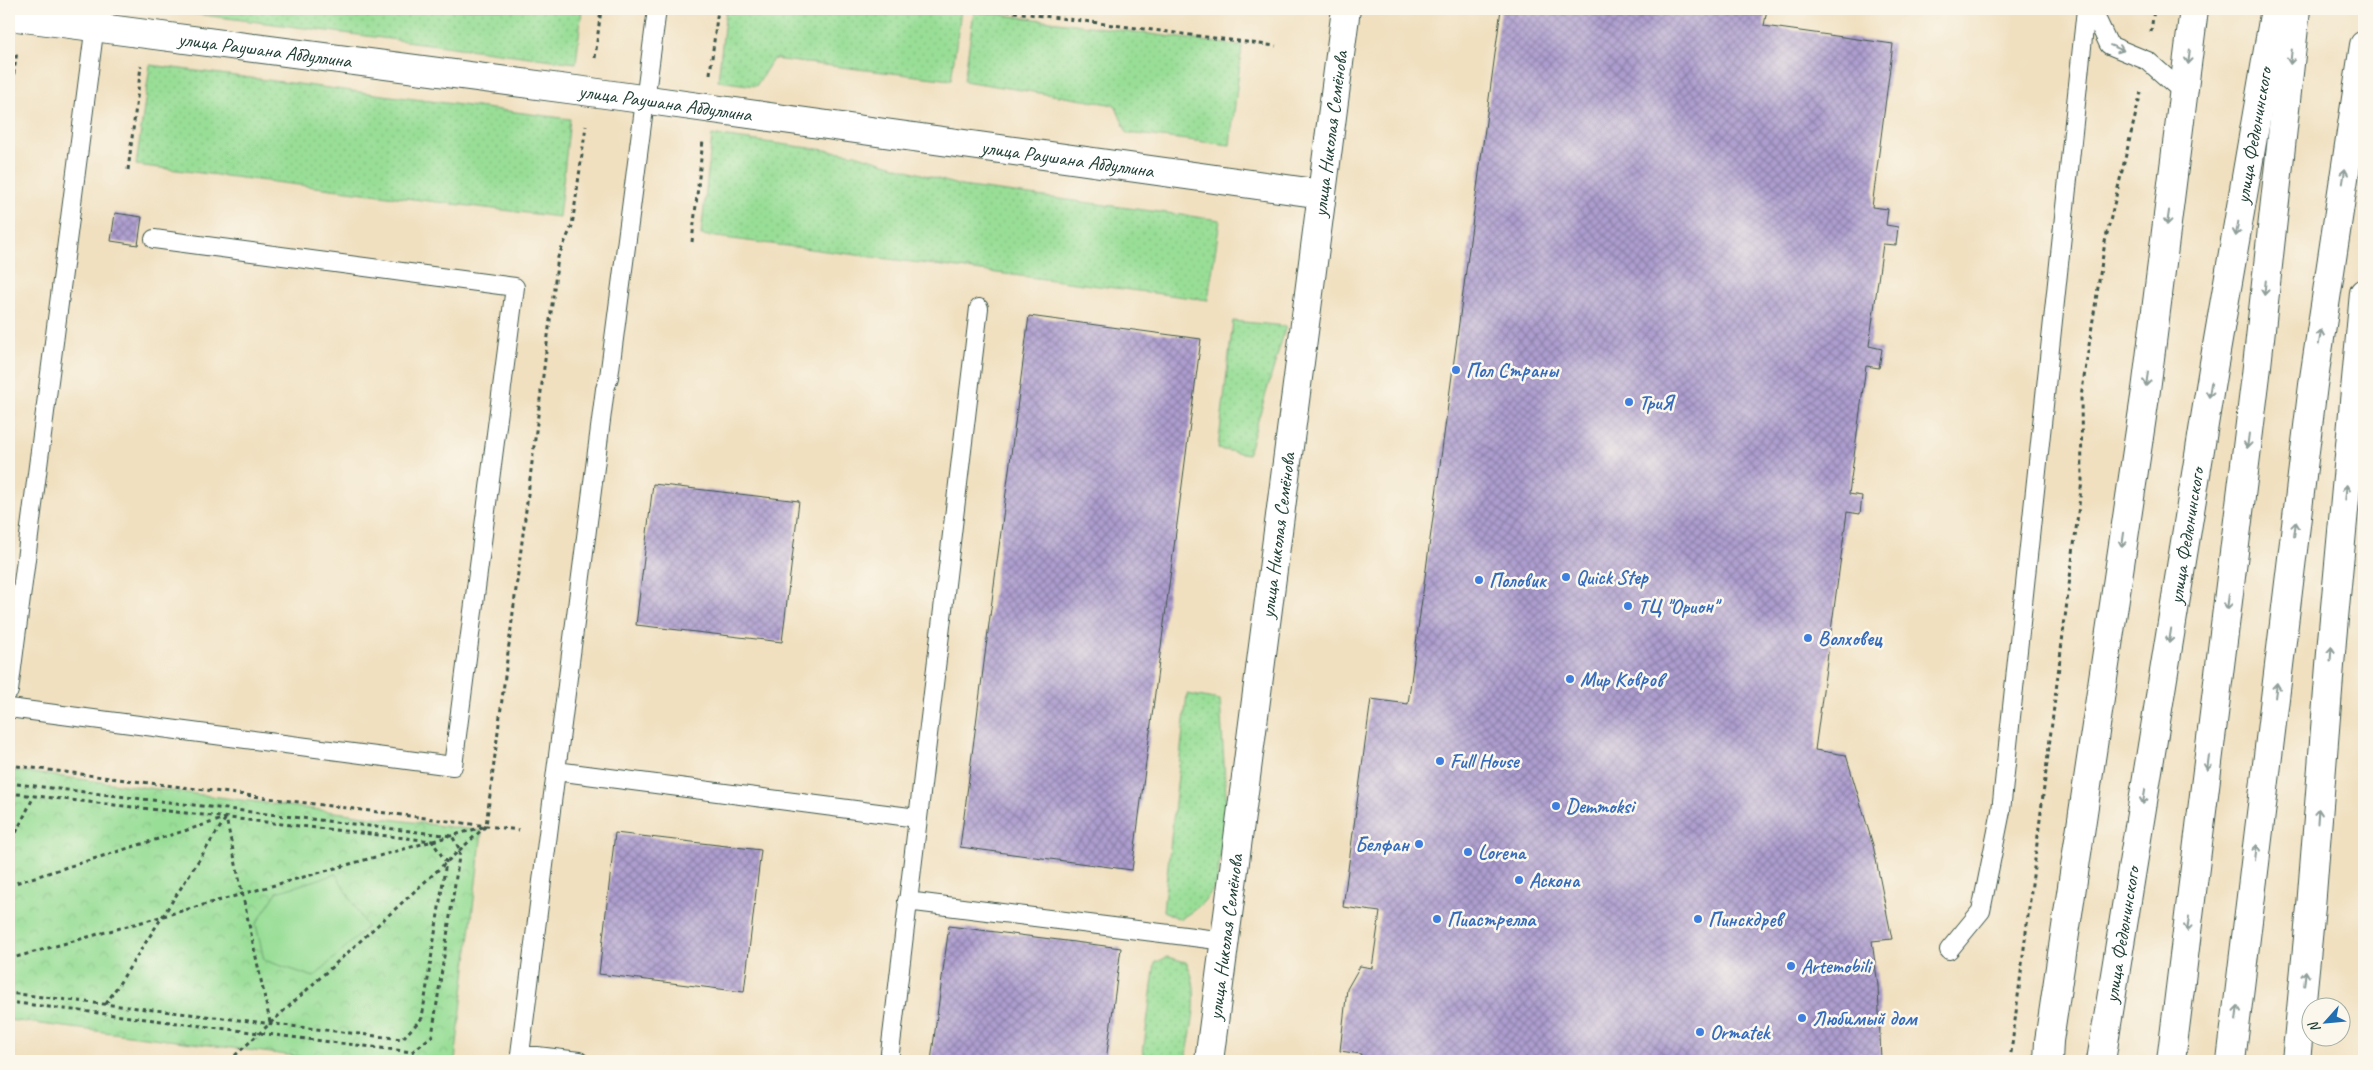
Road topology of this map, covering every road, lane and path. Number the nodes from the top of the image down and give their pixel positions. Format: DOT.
graph roads {
  1 [pos="601,9"];
  2 [pos="657,9"];
  3 [pos="990,9"];
  4 [pos="1346,9"];
  5 [pos="2086,9"];
  6 [pos="2092,9"];
  7 [pos="2154,9"];
  8 [pos="2194,9"];
  9 [pos="2275,9"];
  10 [pos="2296,9"];
  11 [pos="16,17"];
  12 [pos="96,18"];
  13 [pos="146,34"];
  14 [pos="2364,45"];
  15 [pos="1276,46"];
  16 [pos="2148,61"];
  17 [pos="591,92"];
  18 [pos="2185,94"];
  19 [pos="645,99"];
  20 [pos="9,106"];
  21 [pos="128,170"];
  22 [pos="1322,194"];
  23 [pos="154,240"];
  24 [pos="2364,293"];
  25 [pos="979,308"];
  26 [pos="9,692"];
  27 [pos="9,708"];
  28 [pos="9,765"];
  29 [pos="556,771"];
  30 [pos="9,783"];
  31 [pos="9,793"];
  32 [pos="34,796"];
  33 [pos="226,818"];
  34 [pos="917,818"];
  35 [pos="486,826"];
  36 [pos="548,834"];
  37 [pos="452,836"];
  38 [pos="432,841"];
  39 [pos="9,847"];
  40 [pos="460,850"];
  41 [pos="446,862"];
  42 [pos="9,885"];
  43 [pos="242,893"];
  44 [pos="907,901"];
  45 [pos="164,914"];
  46 [pos="1225,941"];
  47 [pos="1949,950"];
  48 [pos="9,959"];
  49 [pos="9,993"];
  50 [pos="9,1002"];
  51 [pos="106,1004"];
  52 [pos="271,1023"];
  53 [pos="260,1033"];
  54 [pos="229,1061"];
  55 [pos="579,1061"];
  56 [pos="889,1061"];
  57 [pos="1209,1061"];
  58 [pos="2010,1061"];
  59 [pos="2048,1061"];
  60 [pos="2101,1061"];
  61 [pos="2172,1061"];
  62 [pos="2231,1061"];
  63 [pos="2296,1061"];
  1 -- 17 [label="path"];
  2 -- 19 [label="lane"];
  3 -- 15 [label="path"];
  4 -- 22 [label="main road, улица Николая Семёнова"];
  5 -- 47 [label="lane"];
  6 -- 16 [label="lane, one-way"];
  7 -- 16 [label="path"];
  8 -- 18 [label="main road, one-way"];
  9 -- 60 [label="main road, улица Федюнинского, one-way"];
  10 -- 61 [label="main road, улица Федюнинского, one-way"];
  11 -- 12 [label="main road, улица Раушана Абдуллина"];
  11 -- 20 [label="path"];
  12 -- 13 [label="main road, улица Раушана Абдуллина"];
  12 -- 26 [label="lane"];
  13 -- 17 [label="main road, улица Раушана Абдуллина"];
  13 -- 21 [label="path"];
  62 -- 14 [label="main road, one-way"];
  16 -- 18 [label="lane"];
  16 -- 58 [label="path"];
  17 -- 19 [label="main road, улица Раушана Абдуллина"];
  17 -- 35 [label="path"];
  18 -- 59 [label="main road, one-way"];
  19 -- 22 [label="main road, улица Раушана Абдуллина"];
  19 -- 29 [label="lane"];
  22 -- 46 [label="main road, улица Николая Семёнова"];
  23 -- 27 [label="lane"];
  63 -- 24 [label="main road, one-way"];
  25 -- 34 [label="lane"];
  28 -- 35 [label="path"];
  29 -- 34 [label="lane"];
  29 -- 36 [label="lane"];
  30 -- 37 [label="path"];
  31 -- 32 [label="path"];
  32 -- 33 [label="path"];
  32 -- 39 [label="path"];
  33 -- 38 [label="path"];
  33 -- 42 [label="path"];
  33 -- 43 [label="path"];
  33 -- 45 [label="path"];
  34 -- 44 [label="lane"];
  35 -- 36 [label="path"];
  35 -- 37 [label="path"];
  35 -- 40 [label="path"];
  36 -- 55 [label="lane"];
  37 -- 38 [label="path"];
  37 -- 40 [label="path"];
  38 -- 41 [label="path"];
  38 -- 43 [label="path"];
  40 -- 41 [label="path"];
  40 -- 53 [label="path"];
  41 -- 52 [label="path"];
  41 -- 52 [label="path"];
  43 -- 45 [label="path"];
  43 -- 52 [label="path"];
  44 -- 46 [label="lane"];
  44 -- 56 [label="lane"];
  45 -- 48 [label="path"];
  45 -- 51 [label="path"];
  46 -- 57 [label="main road, улица Николая Семёнова"];
  49 -- 51 [label="path"];
  50 -- 53 [label="path"];
  51 -- 52 [label="path"];
  52 -- 53 [label="path"];
  53 -- 54 [label="path"];
}
